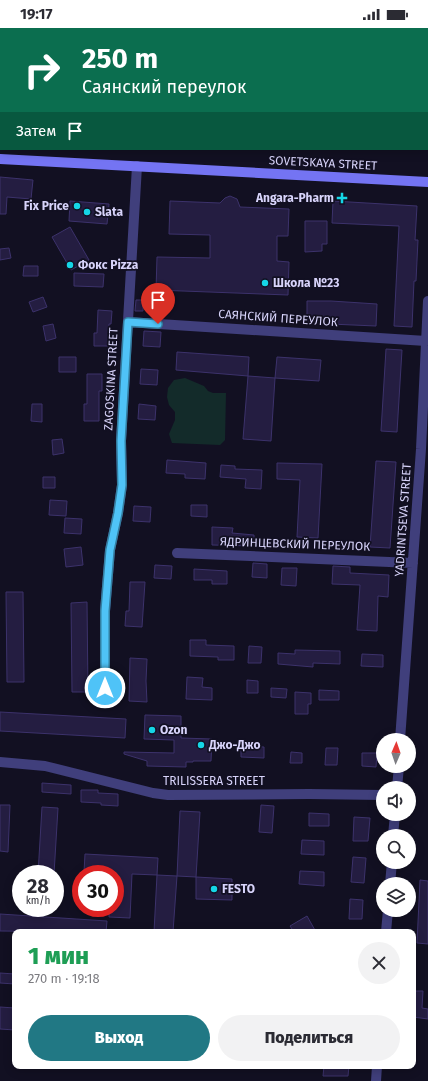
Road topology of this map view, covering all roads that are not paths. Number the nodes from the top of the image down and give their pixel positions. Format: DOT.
graph roads {
  1 [pos="0,159"];
  2 [pos="137,166"];
  3 [pos="428,182"];
  4 [pos="428,301"];
  5 [pos="128,322"];
  6 [pos="426,340"];
  7 [pos="177,553"];
  8 [pos="413,562"];
  9 [pos="105,688"];
  10 [pos="400,733"];
  11 [pos="0,762"];
  12 [pos="376,795"];
  13 [pos="387,917"];
  14 [pos="386,929"];
  15 [pos="377,1069"];
  16 [pos="376,1081"];
  1 -- 2 [label="main road, SOVETSKAYA STREET"];
  2 -- 3 [label="main road, SOVETSKAYA STREET"];
  2 -- 5 [label="street, ZAGOSKINA STREET"];
  4 -- 6 [label="street, YADRINTSEVA STREET"];
  5 -- 6 [label="street, САЯНСКИЙ ПЕРЕУЛОК"];
  5 -- 9 [label="street, ZAGOSKINA STREET"];
  6 -- 8 [label="street, YADRINTSEVA STREET"];
  7 -- 8 [label="street, ЯДРИНЦЕВСКИЙ ПЕРЕУЛОК"];
  8 -- 10 [label="street, YADRINTSEVA STREET"];
  11 -- 12 [label="street, TRILISSERA STREET"];
  13 -- 14 [label="street"];
  15 -- 16 [label="street"];
}
